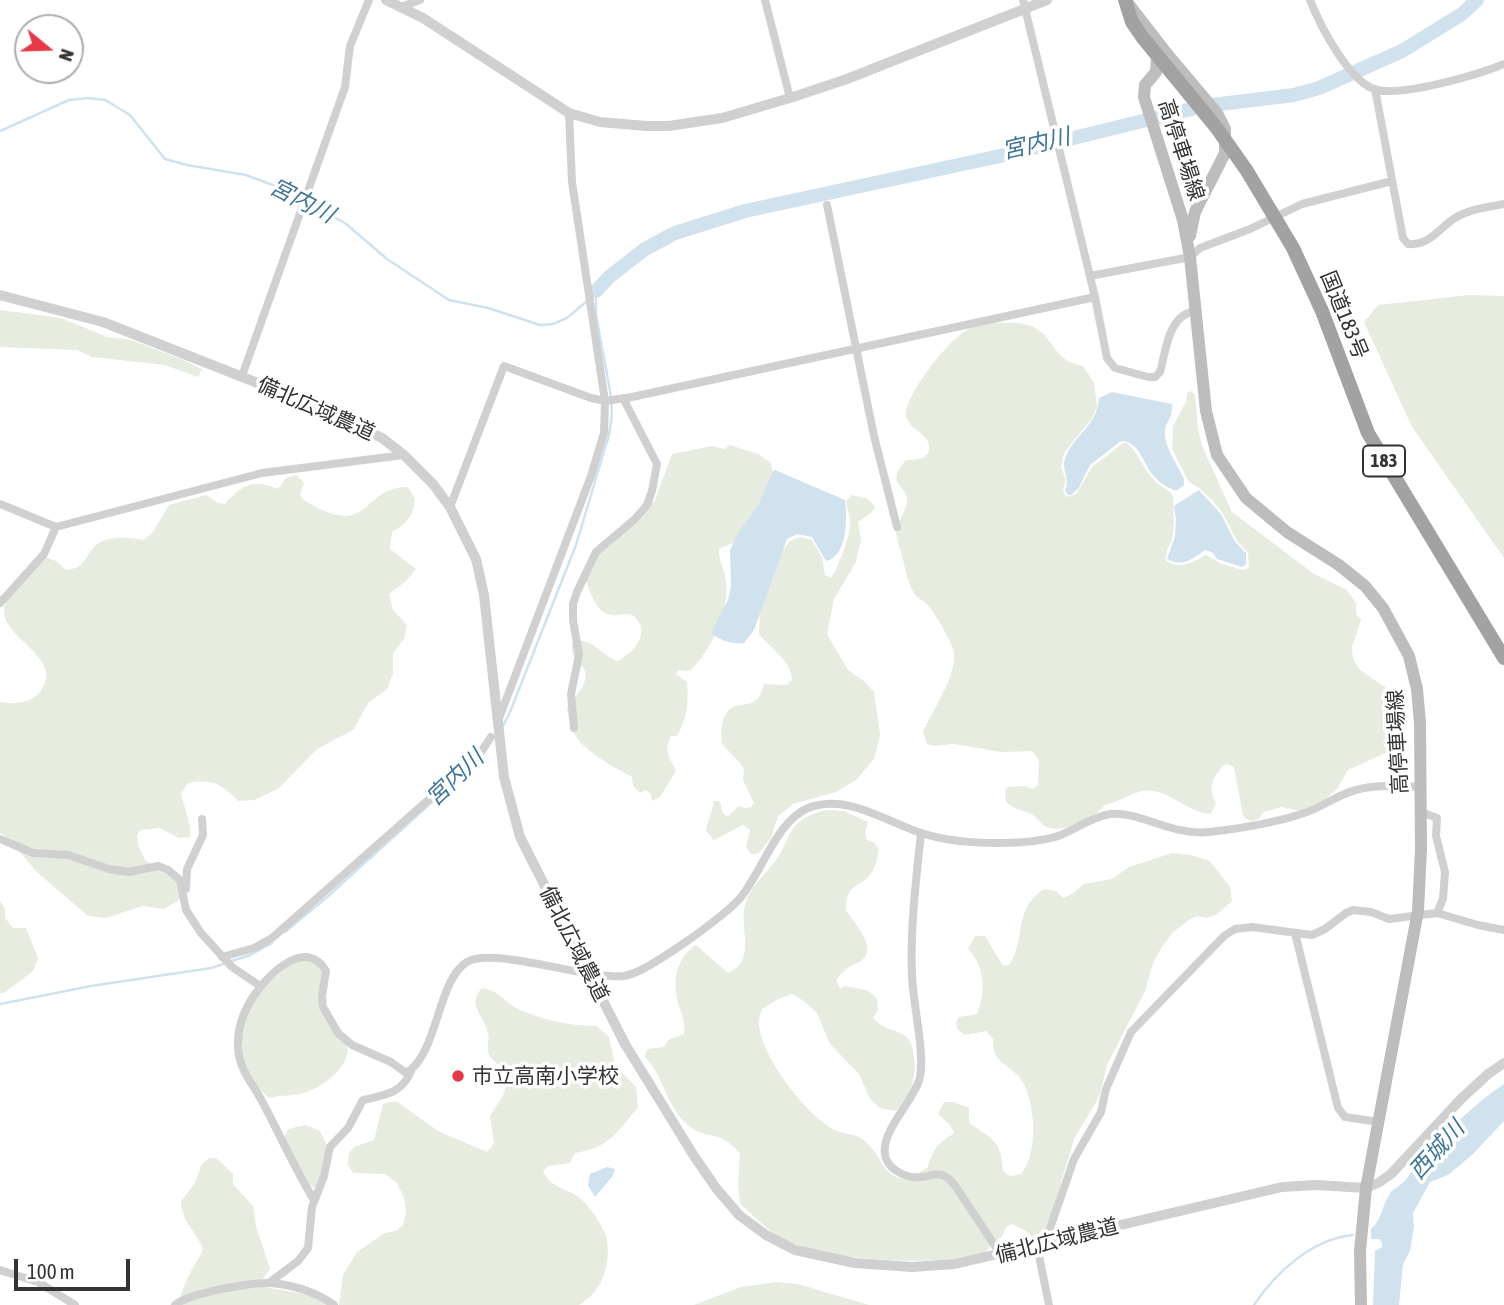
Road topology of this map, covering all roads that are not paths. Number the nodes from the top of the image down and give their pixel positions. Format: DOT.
graph roads {
  1 [pos="369,0"];
  2 [pos="386,0"];
  3 [pos="419,0"];
  4 [pos="765,0"];
  5 [pos="1047,0"];
  6 [pos="1125,0"];
  7 [pos="1310,0"];
  8 [pos="1024,5"];
  9 [pos="401,7"];
  10 [pos="1157,58"];
  11 [pos="1504,64"];
  12 [pos="1375,89"];
  13 [pos="790,98"];
  14 [pos="569,113"];
  15 [pos="1392,181"];
  16 [pos="1504,204"];
  17 [pos="827,205"];
  18 [pos="1190,257"];
  19 [pos="1090,276"];
  20 [pos="0,295"];
  21 [pos="1095,297"];
  22 [pos="1195,311"];
  23 [pos="856,348"];
  24 [pos="242,376"];
  25 [pos="623,398"];
  26 [pos="605,401"];
  27 [pos="404,455"];
  28 [pos="0,504"];
  29 [pos="450,507"];
  30 [pos="56,527"];
  31 [pos="897,527"];
  32 [pos="0,603"];
  33 [pos="1504,658"];
  34 [pos="574,728"];
  35 [pos="496,733"];
  36 [pos="1421,787"];
  37 [pos="1421,812"];
  38 [pos="202,819"];
  39 [pos="921,833"];
  40 [pos="0,839"];
  41 [pos="184,895"];
  42 [pos="1437,913"];
  43 [pos="1504,930"];
  44 [pos="1296,933"];
  45 [pos="226,960"];
  46 [pos="588,972"];
  47 [pos="260,986"];
  48 [pos="1504,1063"];
  49 [pos="411,1071"];
  50 [pos="1379,1122"];
  51 [pos="1366,1188"];
  52 [pos="314,1200"];
  53 [pos="1041,1245"];
  54 [pos="1001,1255"];
  55 [pos="0,1270"];
  56 [pos="269,1283"];
  57 [pos="75,1305"];
  58 [pos="175,1305"];
  59 [pos="334,1305"];
  60 [pos="1049,1305"];
  61 [pos="1361,1305"];
  1 -- 24 [label="street"];
  2 -- 9 [label="street"];
  3 -- 9 [label="street"];
  4 -- 13 [label="street"];
  5 -- 8 [label="street"];
  6 -- 10 [label="highway, 国道183号 / 183"];
  6 -- 18 [label="main road, 高停車場線"];
  7 -- 12 [label="street"];
  8 -- 13 [label="street"];
  8 -- 19 [label="street"];
  9 -- 14 [label="street"];
  10 -- 18 [label="main road, 高停車場線"];
  10 -- 33 [label="highway, 国道183号 / 183"];
  11 -- 12 [label="street"];
  12 -- 15 [label="street"];
  13 -- 14 [label="street"];
  14 -- 26 [label="street"];
  15 -- 16 [label="street"];
  15 -- 18 [label="street"];
  17 -- 23 [label="street"];
  18 -- 19 [label="street"];
  18 -- 22 [label="main road, 高停車場線"];
  19 -- 21 [label="street"];
  20 -- 24 [label="street, 備北広域農道"];
  21 -- 22 [label="street"];
  21 -- 23 [label="street"];
  22 -- 36 [label="main road, 高停車場線"];
  23 -- 25 [label="street"];
  23 -- 31 [label="street"];
  24 -- 27 [label="street, 備北広域農道"];
  25 -- 26 [label="street"];
  25 -- 34 [label="street"];
  26 -- 29 [label="street"];
  26 -- 35 [label="street"];
  27 -- 29 [label="street, 備北広域農道"];
  27 -- 30 [label="street"];
  28 -- 30 [label="street"];
  29 -- 35 [label="street, 備北広域農道"];
  30 -- 32 [label="street"];
  35 -- 45 [label="street"];
  35 -- 46 [label="street, 備北広域農道"];
  36 -- 37 [label="main road, 高停車場線"];
  36 -- 39 [label="street"];
  37 -- 42 [label="street"];
  37 -- 50 [label="main road, 高停車場線"];
  38 -- 41 [label="street"];
  39 -- 46 [label="street"];
  39 -- 54 [label="street"];
  40 -- 41 [label="street"];
  41 -- 45 [label="street"];
  42 -- 43 [label="street"];
  42 -- 44 [label="street"];
  44 -- 50 [label="street"];
  44 -- 53 [label="street"];
  45 -- 47 [label="street"];
  46 -- 49 [label="street"];
  46 -- 54 [label="street, 備北広域農道"];
  47 -- 49 [label="street"];
  47 -- 52 [label="street"];
  48 -- 51 [label="street"];
  49 -- 52 [label="street"];
  50 -- 51 [label="main road, 高停車場線"];
  51 -- 53 [label="street, 備北広域農道"];
  51 -- 61 [label="main road, 高停車場線"];
  52 -- 56 [label="street"];
  53 -- 54 [label="street, 備北広域農道"];
  53 -- 60 [label="street"];
  55 -- 57 [label="street"];
  56 -- 58 [label="street"];
  56 -- 59 [label="street"];
}
